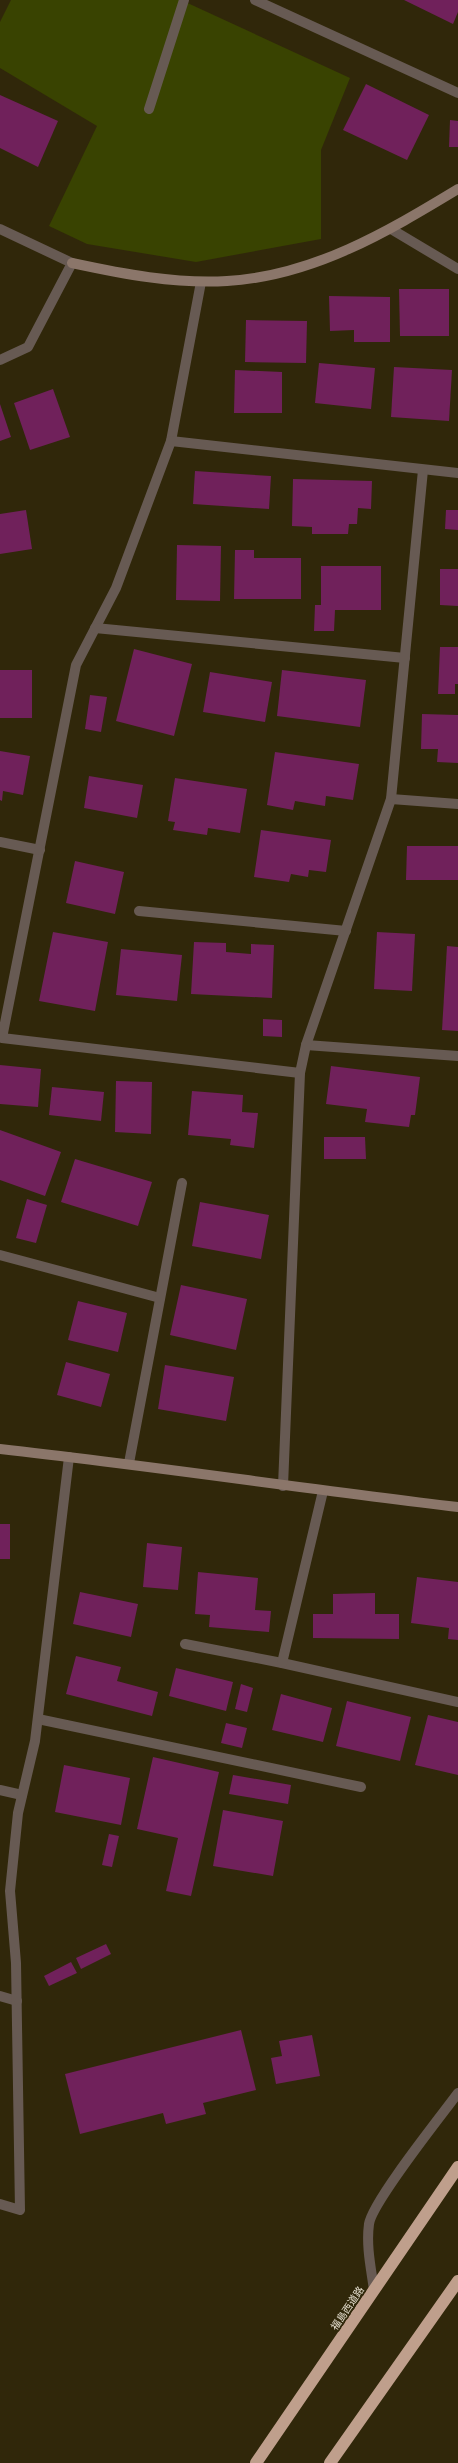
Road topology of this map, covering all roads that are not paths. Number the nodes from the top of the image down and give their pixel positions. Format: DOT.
graph roads {
  1 [pos="184,0"];
  2 [pos="255,0"];
  3 [pos="458,93"];
  4 [pos="149,109"];
  5 [pos="458,189"];
  6 [pos="0,229"];
  7 [pos="391,229"];
  8 [pos="72,263"];
  9 [pos="458,269"];
  10 [pos="201,282"];
  11 [pos="0,360"];
  12 [pos="171,441"];
  13 [pos="423,470"];
  14 [pos="458,473"];
  15 [pos="95,628"];
  16 [pos="405,658"];
  17 [pos="391,799"];
  18 [pos="458,804"];
  19 [pos="0,842"];
  20 [pos="40,850"];
  21 [pos="139,911"];
  22 [pos="346,931"];
  23 [pos="306,1045"];
  24 [pos="458,1056"];
  25 [pos="300,1073"];
  26 [pos="182,1183"];
  27 [pos="0,1255"];
  28 [pos="160,1298"];
  29 [pos="0,1449"];
  30 [pos="69,1457"];
  31 [pos="129,1463"];
  32 [pos="283,1486"];
  33 [pos="323,1491"];
  34 [pos="458,1507"];
  35 [pos="184,1644"];
  36 [pos="282,1663"];
  37 [pos="458,1702"];
  38 [pos="38,1720"];
  39 [pos="361,1786"];
  40 [pos="0,1790"];
  41 [pos="22,1795"];
  42 [pos="0,1996"];
  43 [pos="17,2002"];
  44 [pos="458,2093"];
  45 [pos="458,2167"];
  46 [pos="0,2204"];
  47 [pos="458,2281"];
  48 [pos="374,2290"];
  49 [pos="256,2463"];
  50 [pos="330,2463"];
  1 -- 4 [label="street"];
  2 -- 3 [label="street"];
  5 -- 7 [label="street"];
  6 -- 8 [label="street"];
  7 -- 9 [label="street"];
  7 -- 10 [label="street"];
  8 -- 10 [label="street"];
  8 -- 11 [label="street"];
  10 -- 12 [label="street"];
  12 -- 13 [label="street"];
  12 -- 15 [label="street"];
  13 -- 14 [label="street"];
  13 -- 16 [label="street"];
  15 -- 16 [label="street"];
  15 -- 20 [label="street"];
  16 -- 17 [label="street"];
  17 -- 18 [label="street"];
  17 -- 22 [label="street"];
  19 -- 20 [label="street"];
  20 -- 25 [label="street"];
  21 -- 22 [label="street"];
  22 -- 23 [label="street"];
  23 -- 24 [label="street"];
  23 -- 25 [label="street"];
  25 -- 32 [label="street"];
  26 -- 28 [label="street"];
  27 -- 28 [label="street"];
  28 -- 31 [label="street"];
  29 -- 30 [label="street"];
  30 -- 31 [label="street"];
  30 -- 38 [label="street"];
  31 -- 32 [label="street"];
  32 -- 33 [label="street"];
  33 -- 34 [label="street"];
  33 -- 36 [label="street"];
  35 -- 36 [label="street"];
  36 -- 37 [label="street"];
  38 -- 39 [label="street"];
  38 -- 41 [label="street"];
  40 -- 41 [label="street"];
  41 -- 43 [label="street"];
  42 -- 43 [label="street"];
  43 -- 46 [label="street"];
  44 -- 48 [label="street"];
  45 -- 48 [label="highway, 福島西道路"];
  47 -- 50 [label="highway"];
  48 -- 49 [label="highway, 福島西道路"];
}
